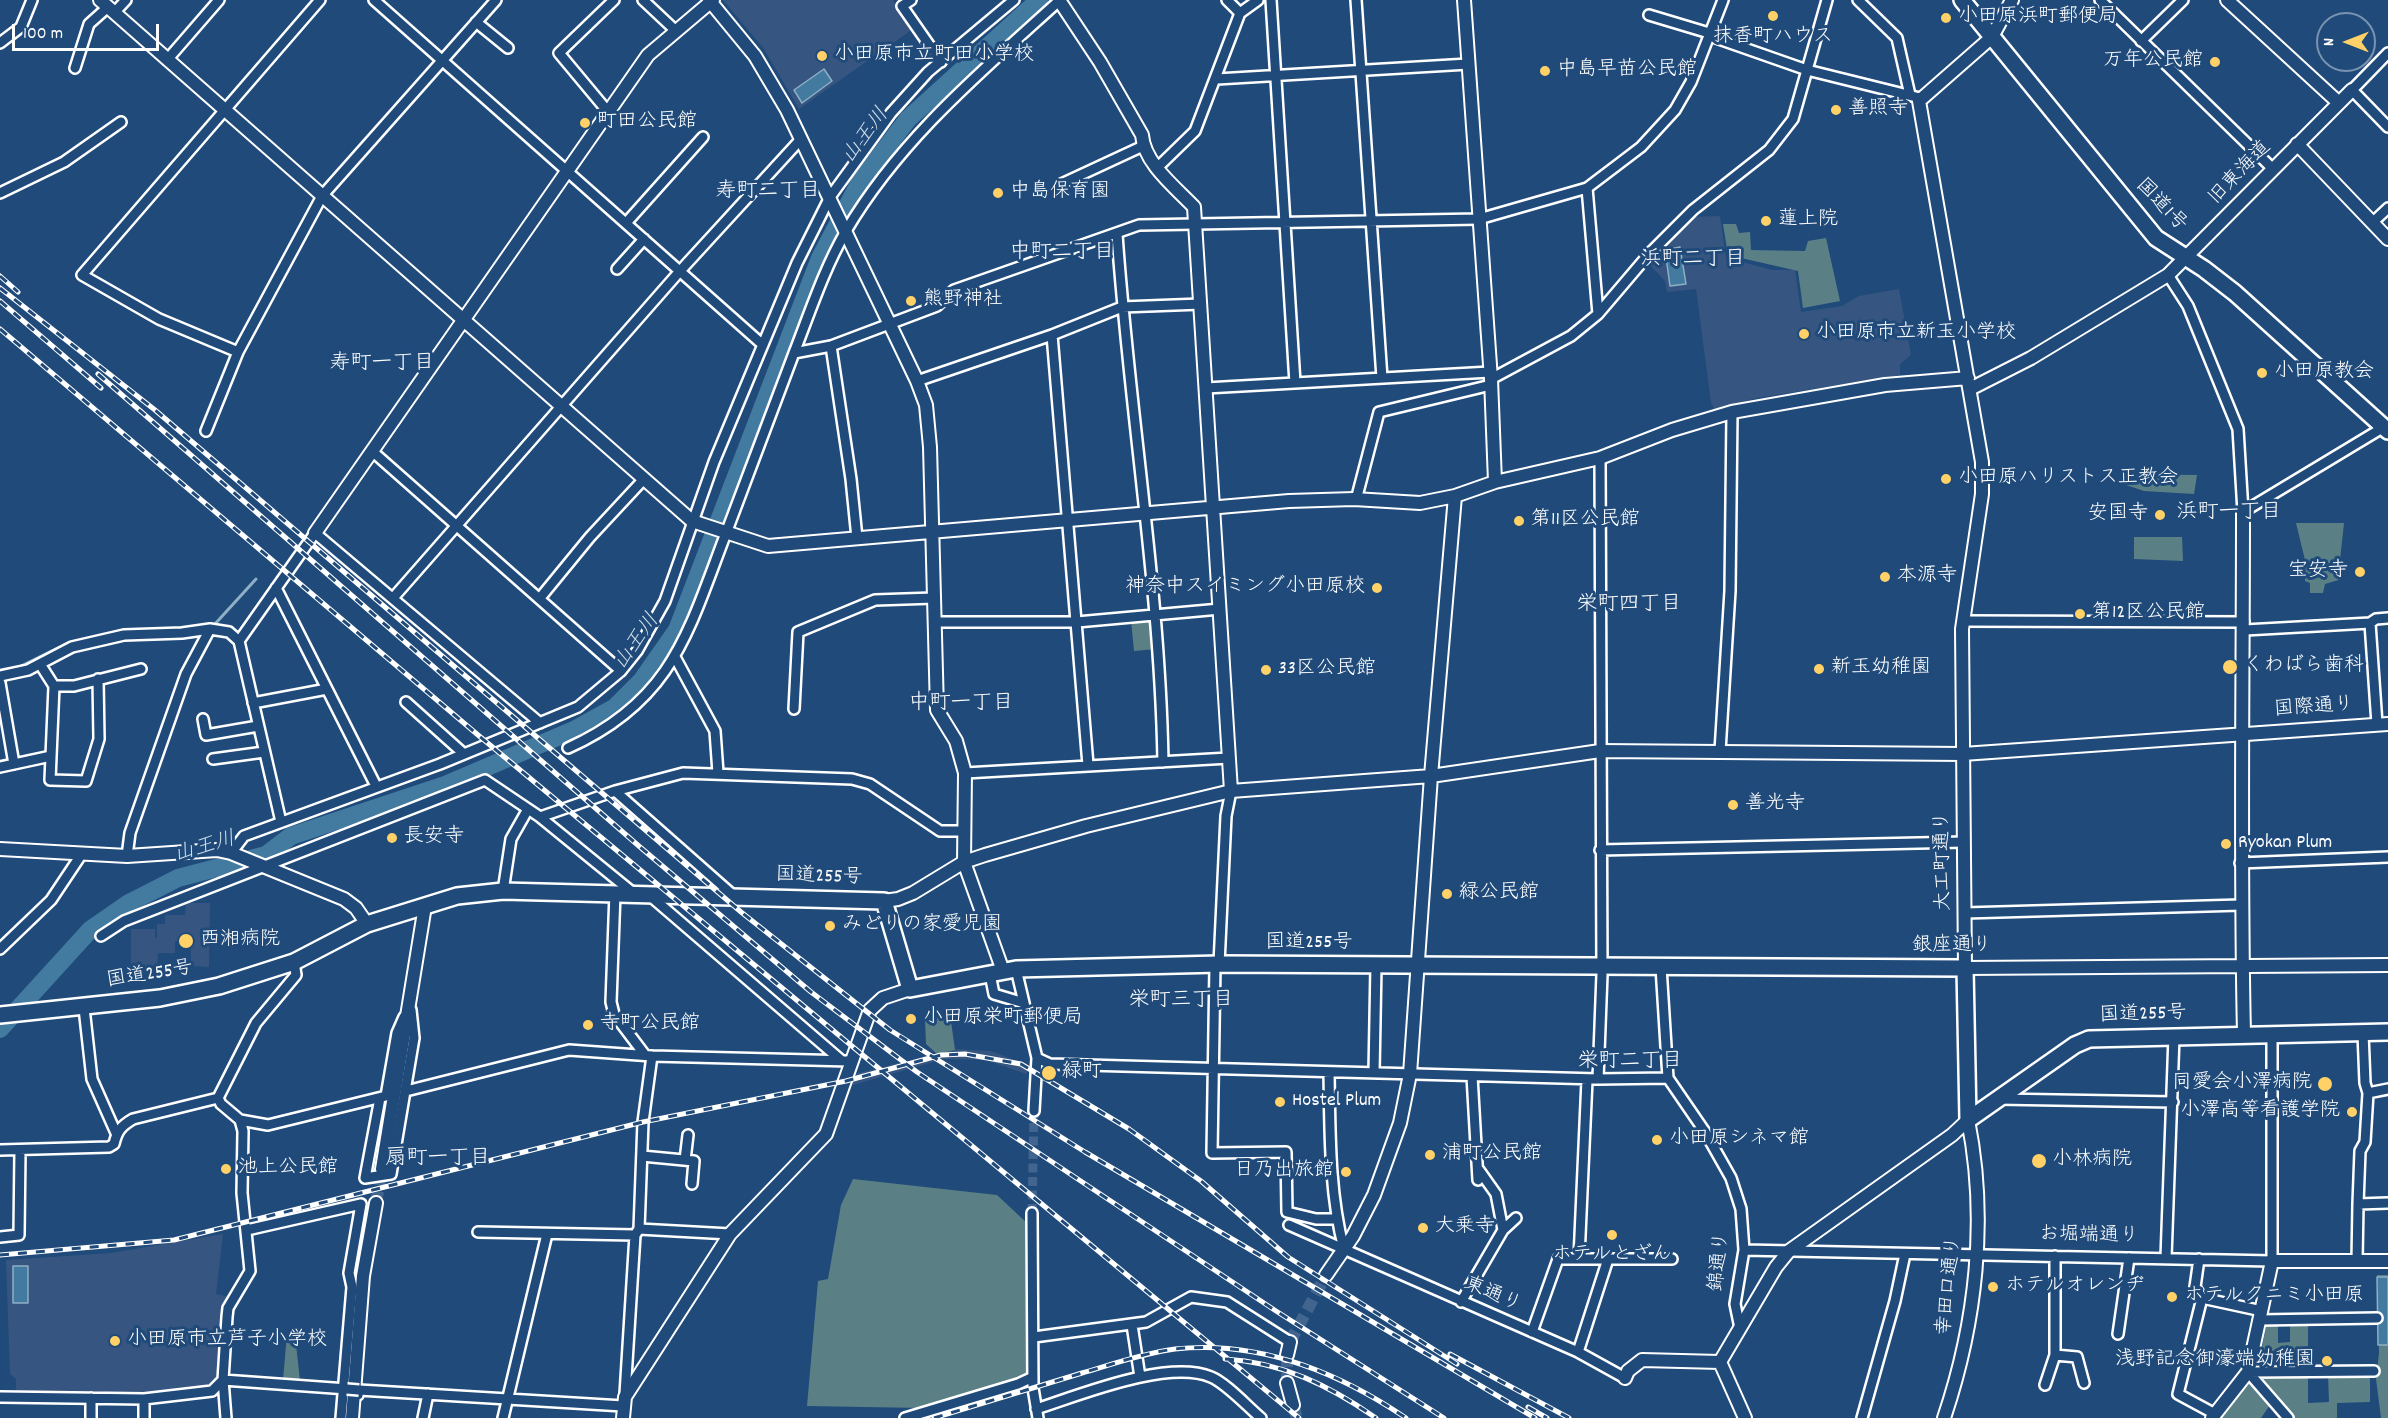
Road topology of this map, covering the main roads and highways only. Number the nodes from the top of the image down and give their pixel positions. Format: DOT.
graph roads {
  1 [pos="1962,0"];
  2 [pos="2386,429"];
  3 [pos="1661,967"];
  4 [pos="0,1016"];
  5 [pos="2388,1032"];
  6 [pos="1968,1120"];
  1 -- 2 [label="highway, 国道1号"];
  3 -- 4 [label="highway, 国道255号"];
  3 -- 6 [label="highway, 銀座通り"];
  5 -- 6 [label="highway, 国道255号"];
}
